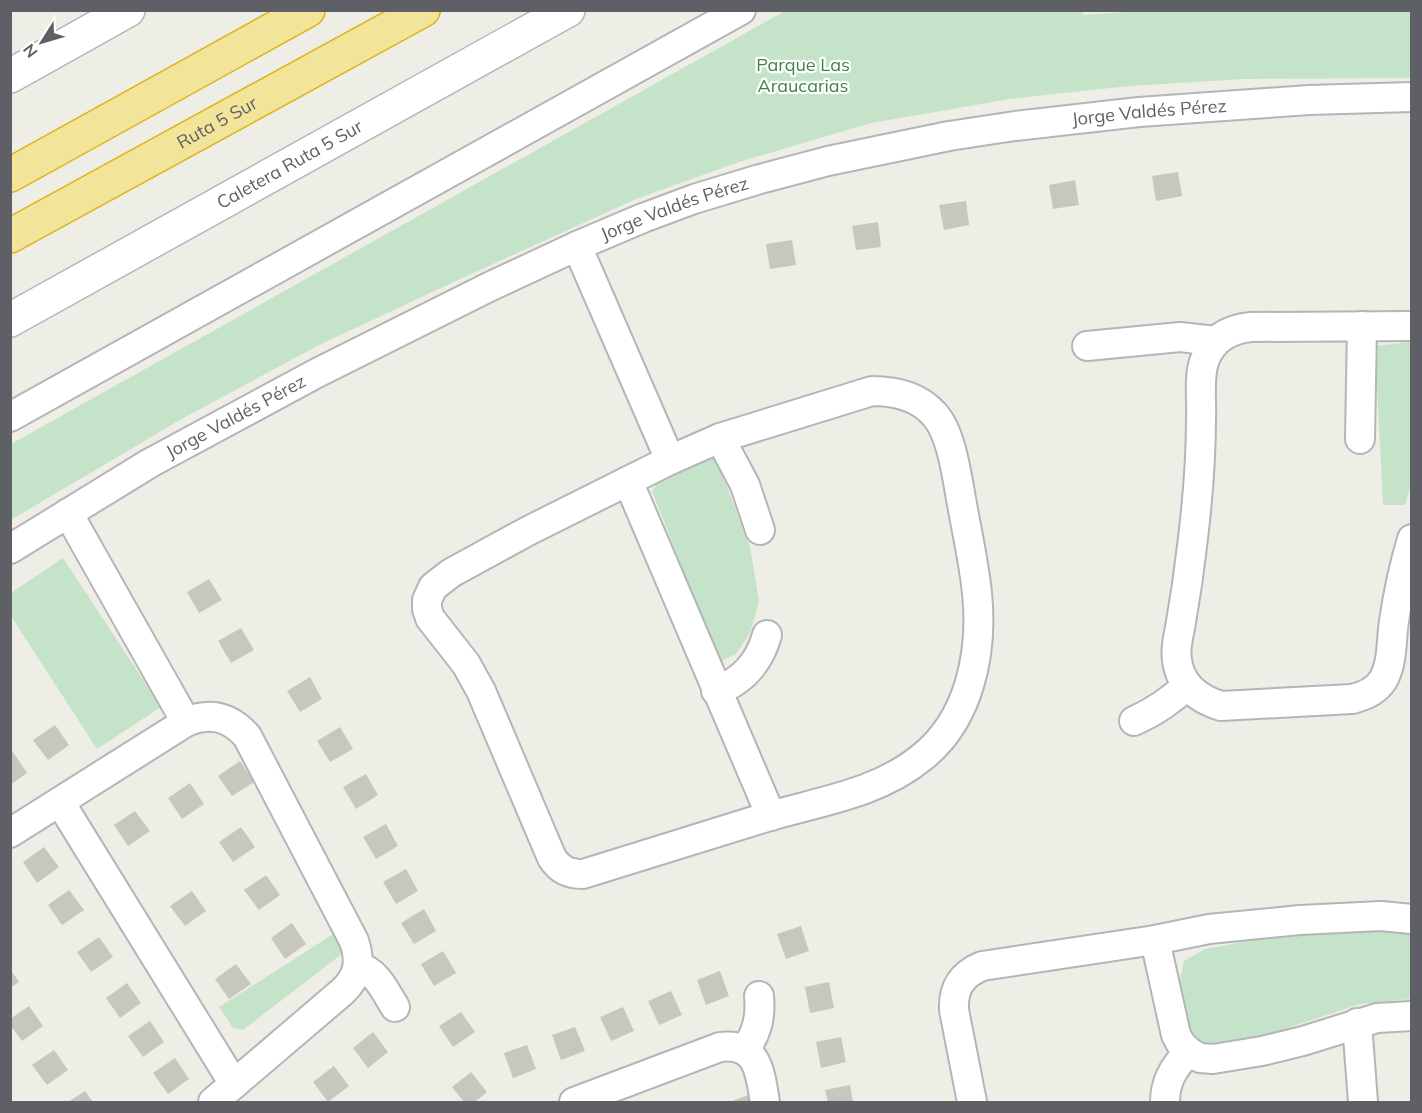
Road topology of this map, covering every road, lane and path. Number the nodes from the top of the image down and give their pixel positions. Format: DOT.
graph roads {
  1 [pos="128,10"];
  2 [pos="308,10"];
  3 [pos="423,10"];
  4 [pos="568,10"];
  5 [pos="741,10"];
  6 [pos="10,76"];
  7 [pos="1412,97"];
  8 [pos="10,175"];
  9 [pos="10,236"];
  10 [pos="577,246"];
  11 [pos="10,320"];
  12 [pos="1362,326"];
  13 [pos="1412,326"];
  14 [pos="1216,341"];
  15 [pos="1087,346"];
  16 [pos="10,417"];
  17 [pos="720,438"];
  18 [pos="1360,439"];
  19 [pos="670,460"];
  20 [pos="628,481"];
  21 [pos="68,513"];
  22 [pos="760,530"];
  23 [pos="1412,539"];
  24 [pos="10,549"];
  25 [pos="767,636"];
  26 [pos="1187,685"];
  27 [pos="716,691"];
  28 [pos="1134,721"];
  29 [pos="186,722"];
  30 [pos="60,802"];
  31 [pos="771,816"];
  32 [pos="10,833"];
  33 [pos="1412,919"];
  34 [pos="1155,940"];
  35 [pos="358,967"];
  36 [pos="759,996"];
  37 [pos="395,1007"];
  38 [pos="1412,1016"];
  39 [pos="1357,1023"];
  40 [pos="745,1050"];
  41 [pos="1189,1053"];
  42 [pos="224,1093"];
  43 [pos="574,1102"];
  44 [pos="765,1102"];
  45 [pos="972,1102"];
  46 [pos="1165,1102"];
  47 [pos="1364,1102"];
  1 -- 6 [label="main road"];
  2 -- 8 [label="highway"];
  3 -- 9 [label="highway, Ruta 5 Sur"];
  4 -- 11 [label="main road, Caletera Ruta 5 Sur"];
  5 -- 16 [label="street"];
  7 -- 10 [label="street, Jorge Valdés Pérez"];
  10 -- 19 [label="street"];
  10 -- 21 [label="street, Jorge Valdés Pérez"];
  12 -- 13 [label="street"];
  12 -- 14 [label="street"];
  12 -- 18 [label="street"];
  14 -- 15 [label="street"];
  14 -- 26 [label="street"];
  17 -- 19 [label="street"];
  17 -- 22 [label="street"];
  17 -- 31 [label="street"];
  19 -- 20 [label="street"];
  20 -- 27 [label="street"];
  20 -- 31 [label="street"];
  21 -- 24 [label="street, Jorge Valdés Pérez"];
  21 -- 29 [label="street"];
  23 -- 26 [label="street"];
  25 -- 27 [label="street"];
  26 -- 28 [label="street"];
  27 -- 31 [label="street"];
  29 -- 30 [label="street"];
  29 -- 35 [label="street"];
  30 -- 32 [label="street"];
  30 -- 42 [label="street"];
  33 -- 34 [label="street"];
  34 -- 41 [label="street"];
  34 -- 45 [label="street"];
  35 -- 37 [label="street"];
  35 -- 42 [label="street"];
  36 -- 40 [label="street"];
  38 -- 39 [label="street"];
  39 -- 41 [label="street"];
  39 -- 47 [label="street"];
  40 -- 43 [label="street"];
  40 -- 44 [label="street"];
  41 -- 46 [label="street"];
}
